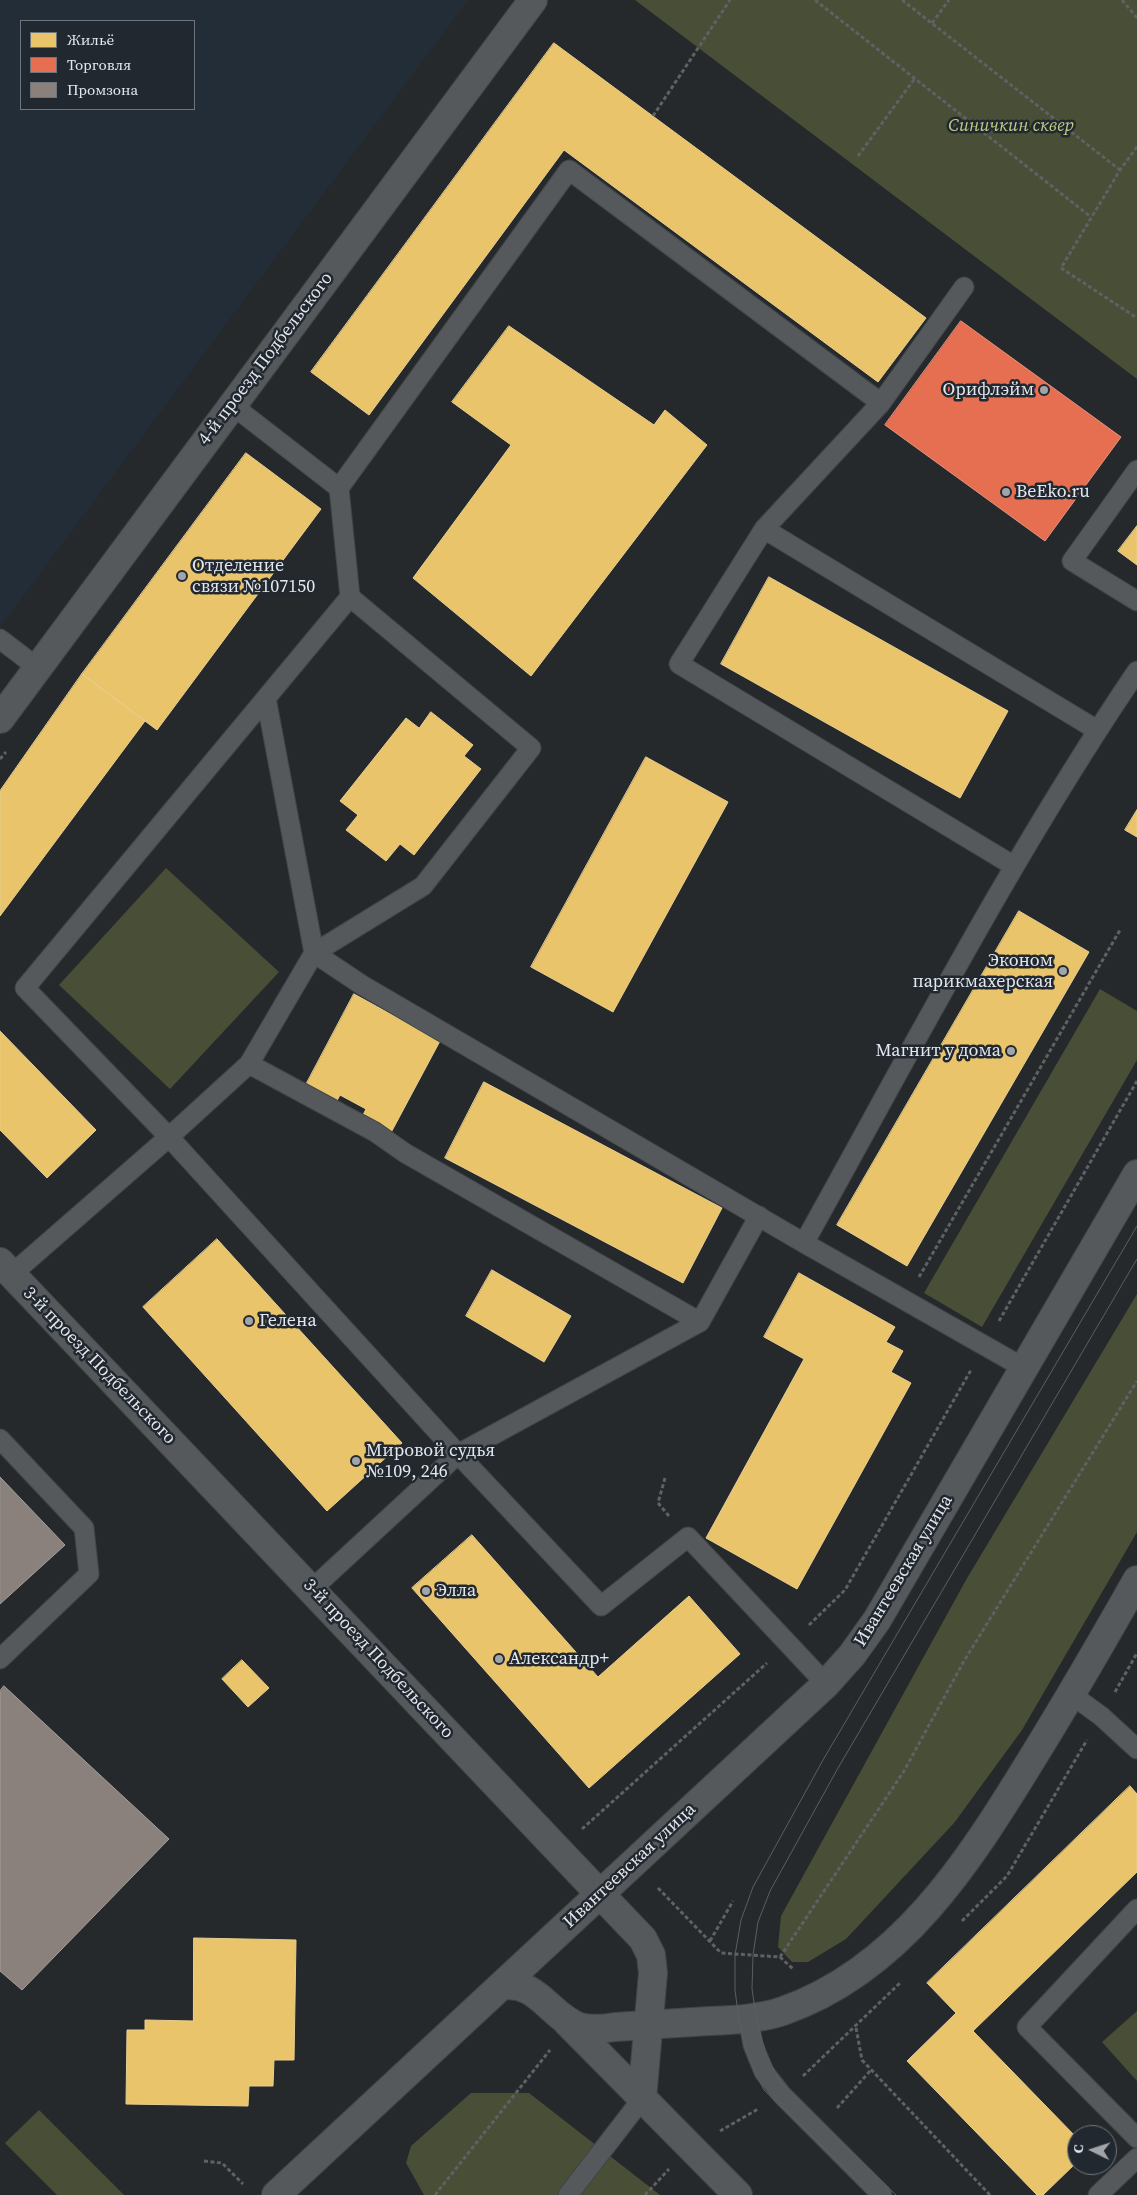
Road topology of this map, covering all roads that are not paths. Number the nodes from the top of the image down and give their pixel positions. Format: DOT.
graph roads {
  1 [pos="533,0"];
  2 [pos="964,287"];
  3 [pos="881,403"];
  4 [pos="232,405"];
  5 [pos="1137,470"];
  6 [pos="339,488"];
  7 [pos="764,529"];
  8 [pos="350,597"];
  9 [pos="1137,601"];
  10 [pos="0,639"];
  11 [pos="38,668"];
  12 [pos="1137,671"];
  13 [pos="266,698"];
  14 [pos="0,719"];
  15 [pos="1097,730"];
  16 [pos="1014,866"];
  17 [pos="314,953"];
  18 [pos="249,1064"];
  19 [pos="170,1137"];
  20 [pos="1137,1174"];
  21 [pos="759,1216"];
  22 [pos="804,1243"];
  23 [pos="6,1268"];
  24 [pos="700,1322"];
  25 [pos="1024,1368"];
  26 [pos="0,1439"];
  27 [pos="458,1454"];
  28 [pos="1137,1580"];
  29 [pos="312,1589"];
  30 [pos="0,1660"];
  31 [pos="826,1684"];
  32 [pos="1072,1695"];
  33 [pos="1137,1749"];
  34 [pos="600,1894"];
  35 [pos="1137,1909"];
  36 [pos="630,1927"];
  37 [pos="557,1933"];
  38 [pos="501,1986"];
  39 [pos="651,1990"];
  40 [pos="748,2018"];
  41 [pos="557,2023"];
  42 [pos="648,2025"];
  43 [pos="615,2027"];
  44 [pos="642,2099"];
  45 [pos="1137,2138"];
  46 [pos="1137,2158"];
  47 [pos="276,2195"];
  48 [pos="568,2195"];
  49 [pos="738,2195"];
  50 [pos="882,2195"];
  51 [pos="1098,2195"];
  1 -- 4 [label="street, 4-й проезд Подбельского"];
  2 -- 3 [label="lane"];
  3 -- 6 [label="lane"];
  3 -- 7 [label="lane"];
  4 -- 6 [label="lane"];
  4 -- 11 [label="street, 4-й проезд Подбельского"];
  5 -- 9 [label="lane"];
  6 -- 8 [label="lane"];
  7 -- 15 [label="lane"];
  7 -- 16 [label="lane"];
  8 -- 13 [label="lane"];
  8 -- 17 [label="lane"];
  10 -- 11 [label="lane"];
  11 -- 14 [label="street, 4-й проезд Подбельского"];
  12 -- 15 [label="lane"];
  13 -- 17 [label="lane"];
  13 -- 19 [label="lane"];
  15 -- 16 [label="lane"];
  16 -- 22 [label="lane"];
  17 -- 18 [label="lane"];
  17 -- 21 [label="lane"];
  18 -- 19 [label="lane"];
  18 -- 24 [label="lane"];
  19 -- 23 [label="lane"];
  19 -- 27 [label="lane"];
  20 -- 25 [label="street, Ивантеевская улица"];
  21 -- 22 [label="lane"];
  21 -- 24 [label="lane"];
  22 -- 25 [label="lane"];
  23 -- 29 [label="street, 3-й проезд Подбельского"];
  24 -- 27 [label="lane"];
  25 -- 31 [label="street, Ивантеевская улица"];
  26 -- 30 [label="lane"];
  27 -- 29 [label="lane"];
  27 -- 31 [label="lane"];
  28 -- 32 [label="street"];
  29 -- 34 [label="street, 3-й проезд Подбельского"];
  31 -- 34 [label="street, Ивантеевская улица"];
  32 -- 33 [label="lane"];
  32 -- 40 [label="street"];
  34 -- 36 [label="street, 3-й проезд Подбельского"];
  34 -- 37 [label="street, Ивантеевская улица"];
  35 -- 45 [label="lane"];
  36 -- 37 [label="street"];
  36 -- 39 [label="street, 3-й проезд Подбельского"];
  37 -- 38 [label="street, Ивантеевская улица"];
  37 -- 41 [label="street"];
  38 -- 41 [label="street"];
  38 -- 47 [label="street, Ивантеевская улица"];
  39 -- 42 [label="street, 3-й проезд Подбельского"];
  39 -- 43 [label="street"];
  40 -- 42 [label="street"];
  40 -- 50 [label="lane"];
  41 -- 43 [label="street"];
  41 -- 44 [label="street"];
  42 -- 43 [label="street"];
  42 -- 44 [label="street, 3-й проезд Подбельского"];
  44 -- 48 [label="lane"];
  44 -- 49 [label="street"];
  46 -- 51 [label="lane"];
}
